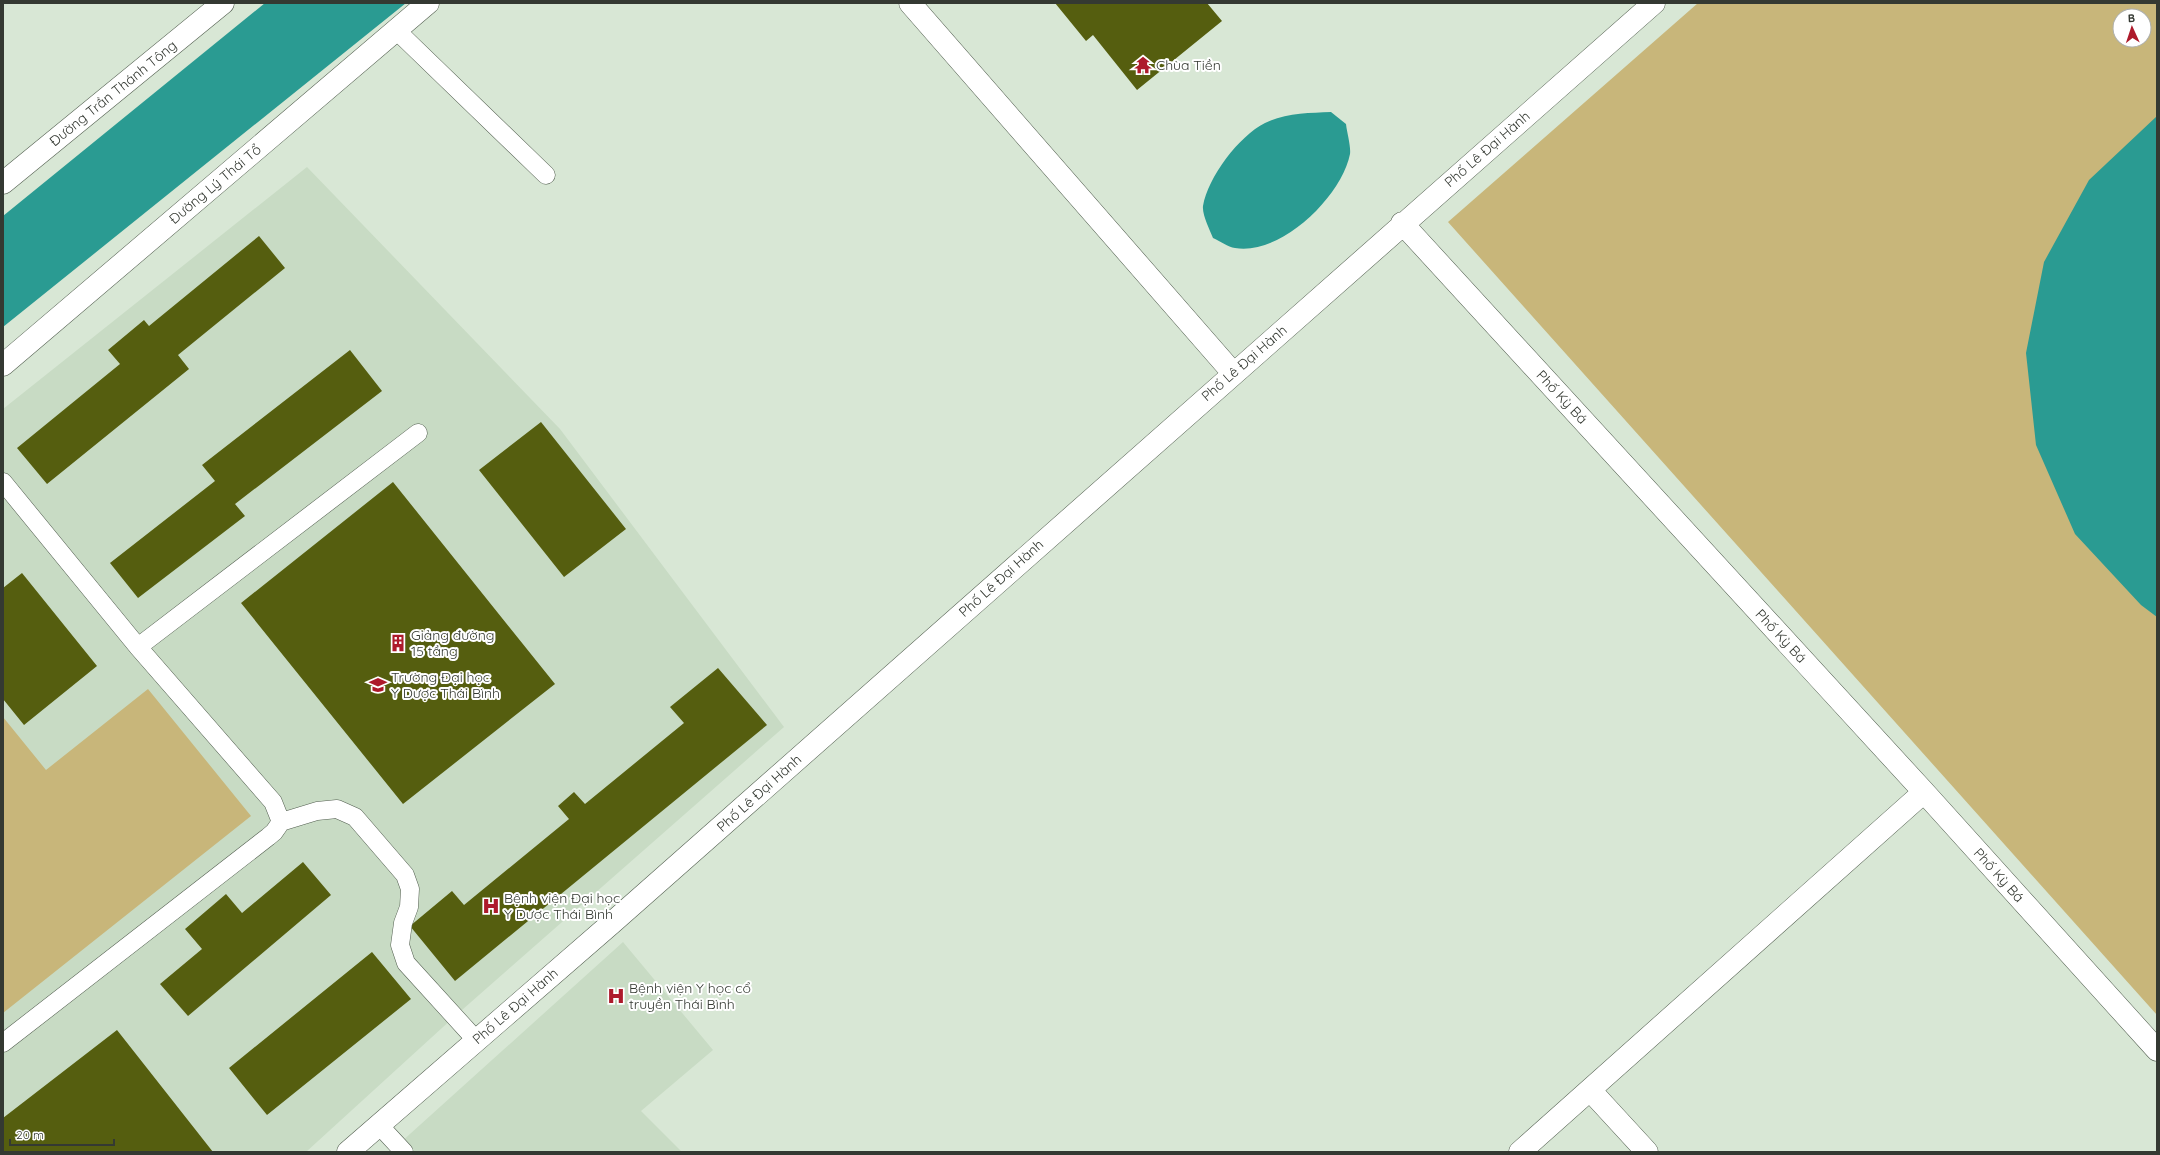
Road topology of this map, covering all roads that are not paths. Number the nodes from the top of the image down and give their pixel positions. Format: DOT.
graph roads {
  1 [pos="223,3"];
  2 [pos="428,3"];
  3 [pos="910,3"];
  4 [pos="1654,3"];
  5 [pos="396,30"];
  6 [pos="546,175"];
  7 [pos="3,183"];
  8 [pos="1402,223"];
  9 [pos="3,365"];
  10 [pos="1233,373"];
  11 [pos="418,433"];
  12 [pos="3,482"];
  13 [pos="138,647"];
  14 [pos="1924,792"];
  15 [pos="281,822"];
  16 [pos="476,1040"];
  17 [pos="3,1043"];
  18 [pos="2157,1050"];
  19 [pos="1590,1090"];
  20 [pos="379,1125"];
  21 [pos="348,1152"];
  22 [pos="404,1152"];
  23 [pos="1520,1152"];
  24 [pos="1647,1152"];
  1 -- 7 [label="street, Đường Trần Thánh Tông"];
  2 -- 5 [label="street, Đường Lý Thái Tổ"];
  3 -- 10 [label="street"];
  4 -- 8 [label="street, Phố Lê Đại Hành"];
  5 -- 6 [label="lane"];
  5 -- 9 [label="street, Đường Lý Thái Tổ"];
  8 -- 10 [label="street, Phố Lê Đại Hành"];
  8 -- 14 [label="street, Phố Kỳ Bá"];
  10 -- 16 [label="street, Phố Lê Đại Hành"];
  11 -- 13 [label="lane"];
  12 -- 13 [label="lane"];
  13 -- 15 [label="lane"];
  14 -- 18 [label="street, Phố Kỳ Bá"];
  14 -- 19 [label="street"];
  15 -- 16 [label="lane"];
  15 -- 17 [label="lane"];
  16 -- 20 [label="street, Phố Lê Đại Hành"];
  19 -- 23 [label="street"];
  19 -- 24 [label="street"];
  20 -- 21 [label="street, Phố Lê Đại Hành"];
  20 -- 22 [label="lane"];
}
